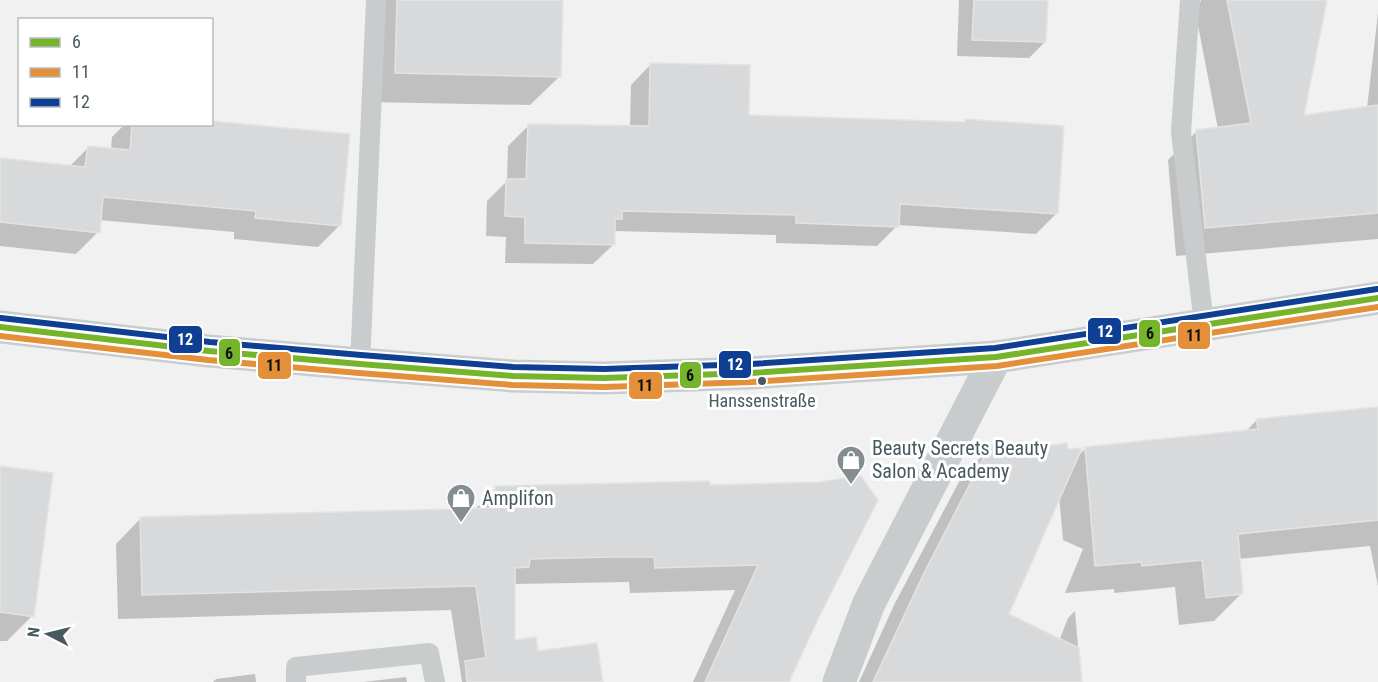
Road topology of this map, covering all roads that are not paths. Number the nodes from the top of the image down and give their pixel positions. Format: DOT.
graph roads {
  1 [pos="376,0"];
  2 [pos="1190,0"];
  3 [pos="1378,298"];
  4 [pos="1204,324"];
  5 [pos="0,327"];
  6 [pos="996,357"];
  7 [pos="360,364"];
  8 [pos="296,682"];
  9 [pos="435,682"];
  10 [pos="839,682"];
  1 -- 7 [label="lane"];
  2 -- 4 [label="lane"];
  3 -- 4 [label="street"];
  4 -- 6 [label="street"];
  5 -- 7 [label="street"];
  6 -- 7 [label="street"];
  6 -- 10 [label="street"];
  8 -- 9 [label="lane"];
}
